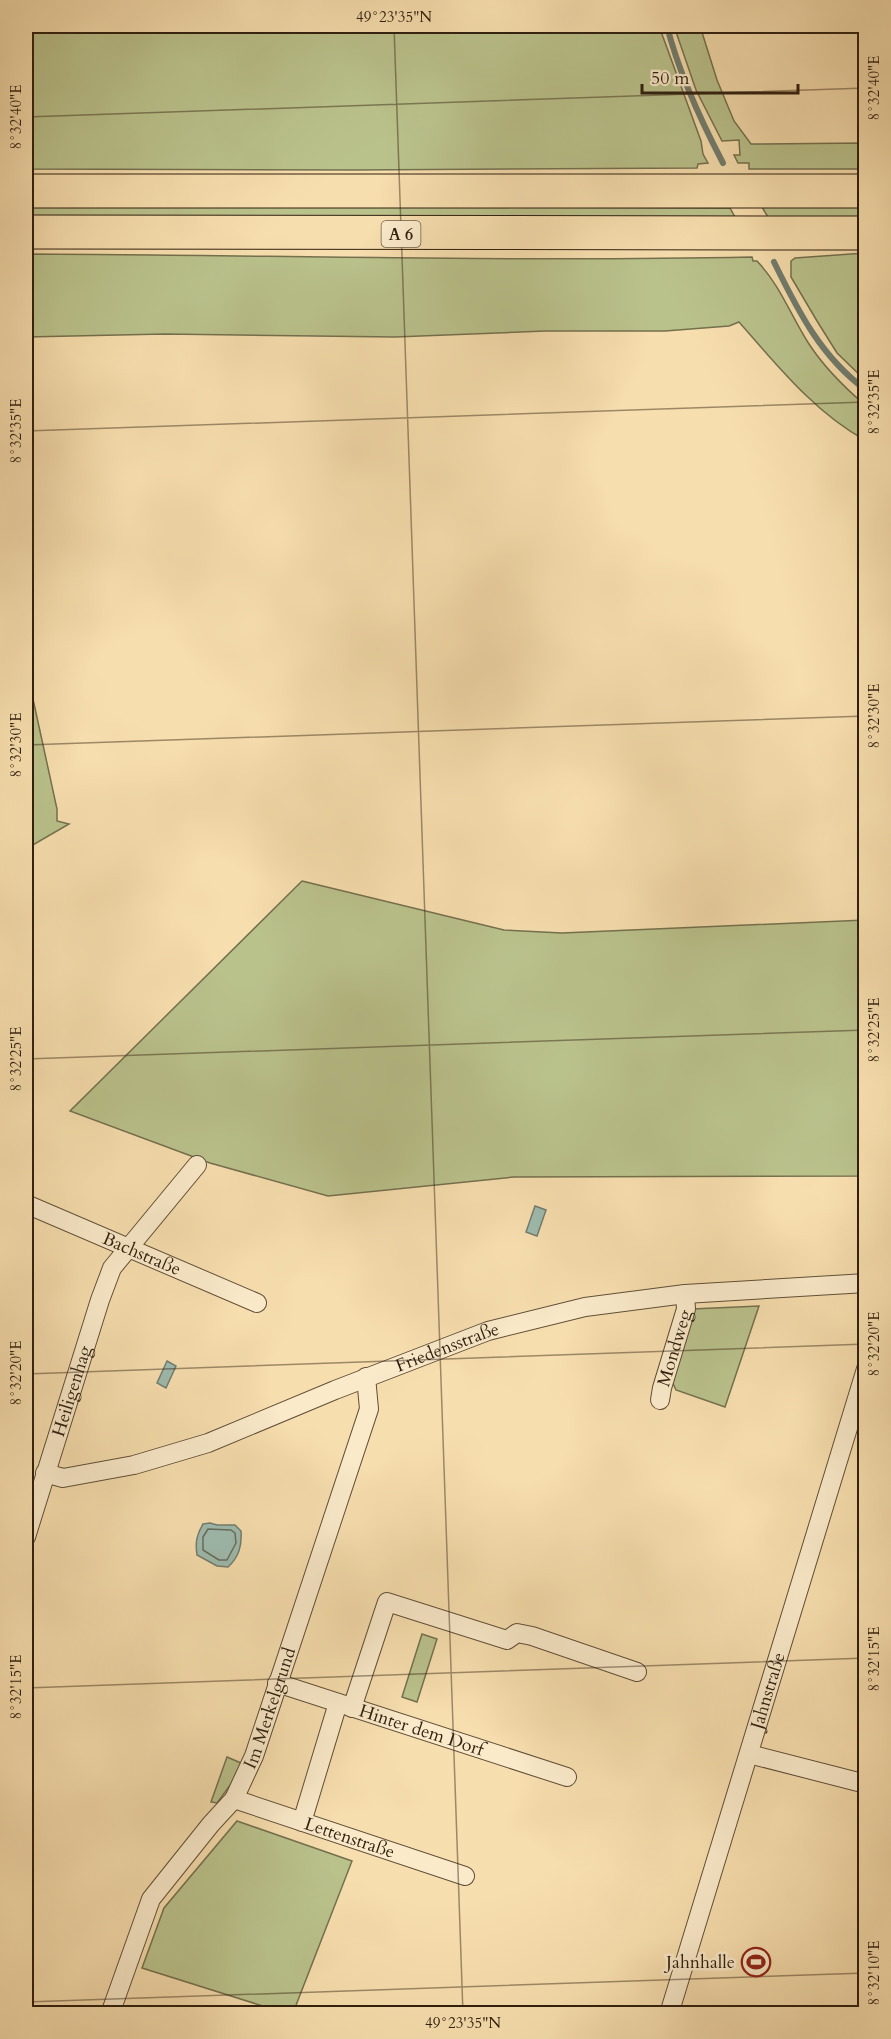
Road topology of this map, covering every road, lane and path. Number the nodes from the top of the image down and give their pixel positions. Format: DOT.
graph roads {
  1 [pos="26,191"];
  2 [pos="866,191"];
  3 [pos="26,232"];
  4 [pos="866,233"];
  5 [pos="196,1165"];
  6 [pos="26,1204"];
  7 [pos="127,1248"];
  8 [pos="866,1283"];
  9 [pos="685,1294"];
  10 [pos="257,1303"];
  11 [pos="866,1369"];
  12 [pos="366,1377"];
  13 [pos="660,1400"];
  14 [pos="45,1473"];
  15 [pos="30,1510"];
  16 [pos="26,1537"];
  17 [pos="637,1672"];
  18 [pos="277,1683"];
  19 [pos="345,1706"];
  20 [pos="749,1754"];
  21 [pos="567,1777"];
  22 [pos="866,1784"];
  23 [pos="234,1799"];
  24 [pos="302,1822"];
  25 [pos="465,1876"];
  26 [pos="110,2013"];
  27 [pos="669,2013"];
  1 -- 2 [label="highway"];
  3 -- 4 [label="highway, A 6"];
  5 -- 7 [label="street, Heiligenhag"];
  6 -- 7 [label="street, Bachstraße"];
  7 -- 10 [label="street, Bachstraße"];
  7 -- 14 [label="street, Heiligenhag"];
  8 -- 9 [label="street, Friedensstraße"];
  9 -- 12 [label="street, Friedensstraße"];
  9 -- 13 [label="street, Mondweg"];
  11 -- 20 [label="street, Jahnstraße"];
  12 -- 14 [label="street, Friedensstraße"];
  12 -- 18 [label="street, Im Merkelgrund"];
  14 -- 15 [label="street, Heiligenhag"];
  15 -- 16 [label="street, Heiligenhag"];
  17 -- 19 [label="street"];
  18 -- 19 [label="street, Hinter dem Dorf"];
  18 -- 23 [label="street, Im Merkelgrund"];
  19 -- 21 [label="street, Hinter dem Dorf"];
  19 -- 24 [label="street"];
  20 -- 22 [label="street"];
  20 -- 27 [label="street, Jahnstraße"];
  23 -- 24 [label="street, Lettenstraße"];
  23 -- 26 [label="street, Im Merkelgrund"];
  24 -- 25 [label="street, Lettenstraße"];
}
